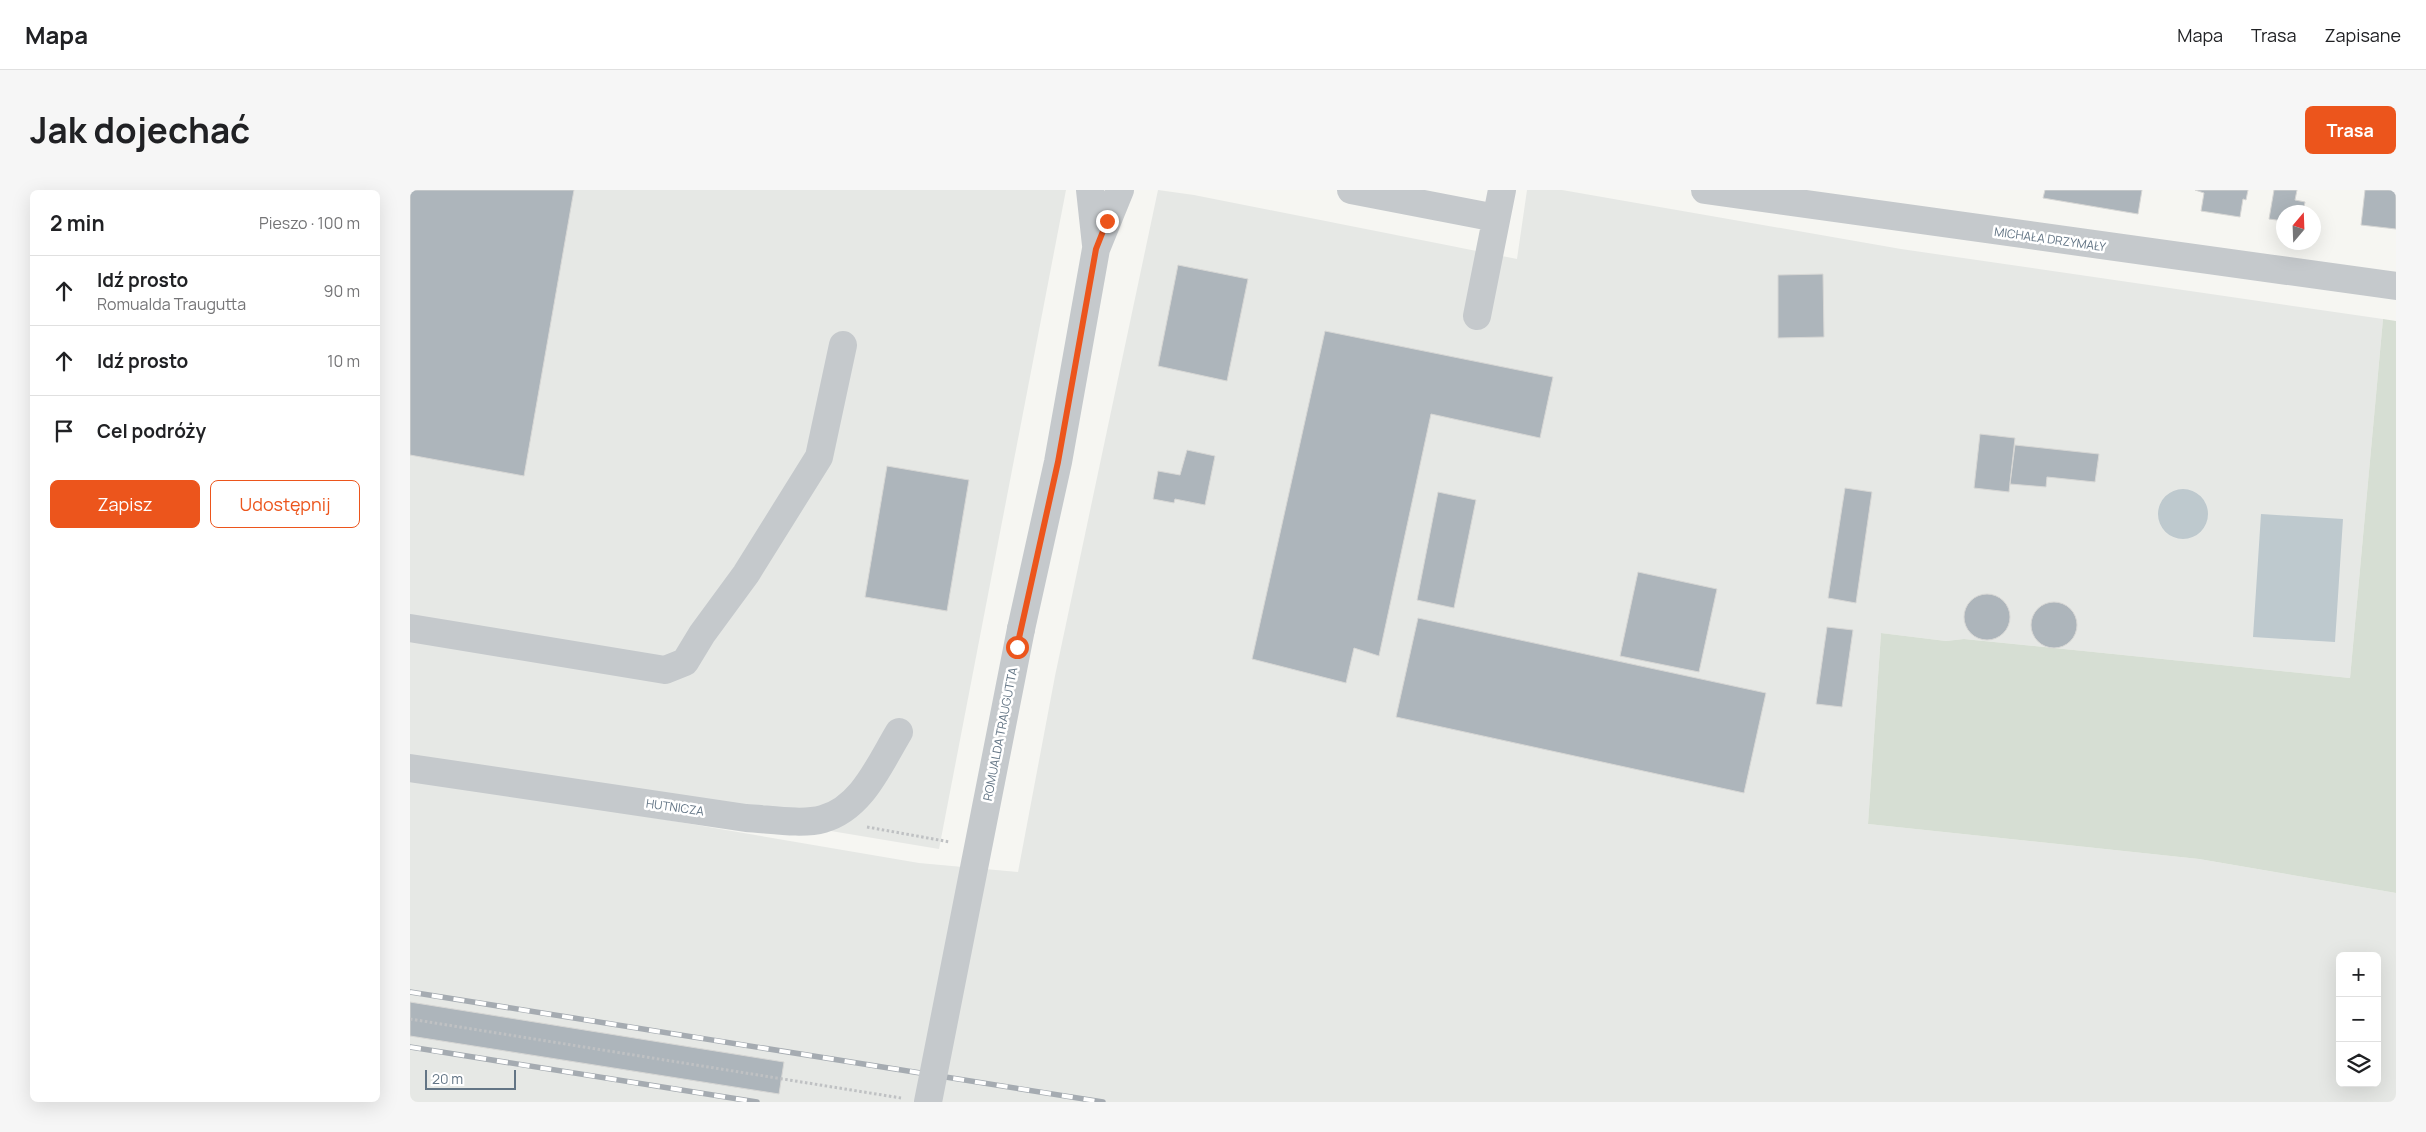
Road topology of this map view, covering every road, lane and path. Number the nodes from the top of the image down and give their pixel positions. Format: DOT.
graph roads {
  1 [pos="1090,190"];
  2 [pos="1120,190"];
  3 [pos="1351,190"];
  4 [pos="1502,190"];
  5 [pos="1705,190"];
  6 [pos="1821,199"];
  7 [pos="1496,218"];
  8 [pos="1096,249"];
  9 [pos="2396,286"];
  10 [pos="1477,316"];
  11 [pos="843,345"];
  12 [pos="410,628"];
  13 [pos="899,732"];
  14 [pos="410,768"];
  15 [pos="822,819"];
  16 [pos="954,842"];
  17 [pos="410,1019"];
  18 [pos="916,1100"];
  1 -- 8 [label="street"];
  2 -- 8 [label="street"];
  3 -- 7 [label="street"];
  4 -- 7 [label="street"];
  5 -- 6 [label="street, MICHAŁA DRZYMAŁY"];
  6 -- 9 [label="street, MICHAŁA DRZYMAŁY"];
  7 -- 10 [label="street"];
  8 -- 18 [label="street, ROMUALDA TRAUGUTTA, bridge"];
  11 -- 12 [label="street"];
  13 -- 15 [label="street, HUTNICZA"];
  14 -- 15 [label="street, HUTNICZA"];
  15 -- 16 [label="path"];
  17 -- 18 [label="path"];
}
